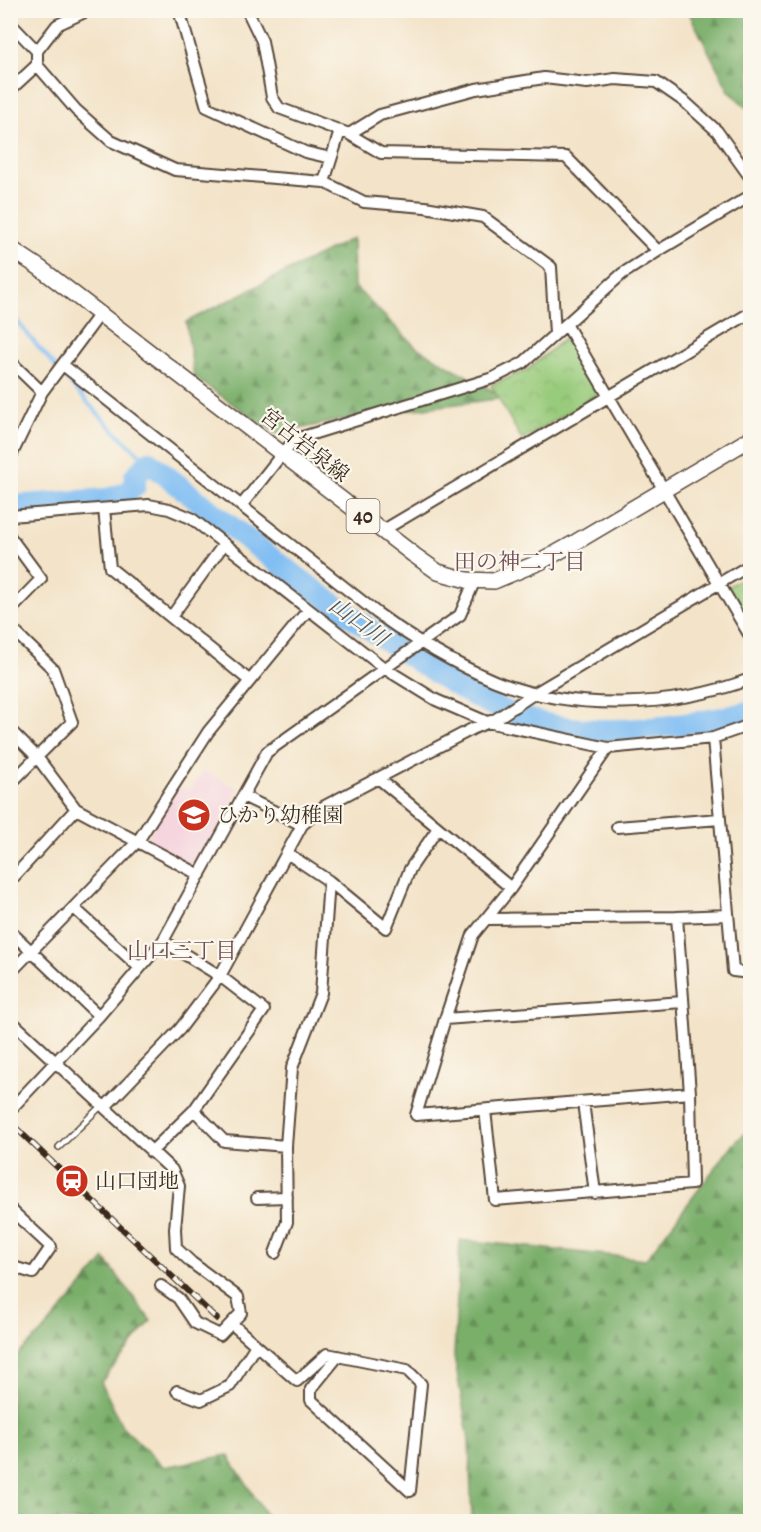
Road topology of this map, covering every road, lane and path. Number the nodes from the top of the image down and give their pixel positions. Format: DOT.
graph roads {
  1 [pos="89,10"];
  2 [pos="179,10"];
  3 [pos="247,10"];
  4 [pos="10,23"];
  5 [pos="37,51"];
  6 [pos="37,65"];
  7 [pos="10,90"];
  8 [pos="345,133"];
  9 [pos="332,158"];
  10 [pos="750,177"];
  11 [pos="324,182"];
  12 [pos="750,196"];
  13 [pos="10,248"];
  14 [pos="658,251"];
  15 [pos="750,313"];
  16 [pos="100,314"];
  17 [pos="566,324"];
  18 [pos="555,334"];
  19 [pos="10,360"];
  20 [pos="63,365"];
  21 [pos="42,392"];
  22 [pos="609,396"];
  23 [pos="750,440"];
  24 [pos="282,453"];
  25 [pos="10,458"];
  26 [pos="664,490"];
  27 [pos="241,506"];
  28 [pos="104,509"];
  29 [pos="10,516"];
  30 [pos="382,531"];
  31 [pos="10,537"];
  32 [pos="225,544"];
  33 [pos="750,566"];
  34 [pos="475,580"];
  35 [pos="720,584"];
  36 [pos="308,610"];
  37 [pos="10,611"];
  38 [pos="171,617"];
  39 [pos="10,627"];
  40 [pos="750,636"];
  41 [pos="419,643"];
  42 [pos="384,668"];
  43 [pos="750,679"];
  44 [pos="250,681"];
  45 [pos="535,693"];
  46 [pos="492,721"];
  47 [pos="750,725"];
  48 [pos="10,730"];
  49 [pos="713,738"];
  50 [pos="608,748"];
  51 [pos="37,757"];
  52 [pos="378,778"];
  53 [pos="10,784"];
  54 [pos="243,796"];
  55 [pos="76,809"];
  56 [pos="720,819"];
  57 [pos="302,825"];
  58 [pos="617,827"];
  59 [pos="438,828"];
  60 [pos="138,841"];
  61 [pos="287,853"];
  62 [pos="200,875"];
  63 [pos="10,881"];
  64 [pos="329,881"];
  65 [pos="511,888"];
  66 [pos="74,908"];
  67 [pos="728,915"];
  68 [pos="677,917"];
  69 [pos="488,919"];
  70 [pos="10,931"];
  71 [pos="163,941"];
  72 [pos="32,951"];
  73 [pos="140,968"];
  74 [pos="10,973"];
  75 [pos="750,973"];
  76 [pos="220,976"];
  77 [pos="683,1002"];
  78 [pos="99,1016"];
  79 [pos="445,1019"];
  80 [pos="10,1020"];
  81 [pos="55,1064"];
  82 [pos="690,1093"];
  83 [pos="583,1102"];
  84 [pos="104,1106"];
  85 [pos="10,1110"];
  86 [pos="194,1110"];
  87 [pos="485,1110"];
  88 [pos="286,1146"];
  89 [pos="59,1147"];
  90 [pos="151,1152"];
  91 [pos="595,1193"];
  92 [pos="287,1197"];
  93 [pos="257,1198"];
  94 [pos="10,1209"];
  95 [pos="275,1253"];
  96 [pos="10,1266"];
  97 [pos="161,1286"];
  98 [pos="232,1324"];
  99 [pos="256,1346"];
  100 [pos="338,1356"];
  101 [pos="177,1391"];
  1 -- 5 [label="street"];
  2 -- 9 [label="street"];
  3 -- 8 [label="street"];
  4 -- 5 [label="street"];
  5 -- 6 [label="street"];
  6 -- 7 [label="street"];
  6 -- 11 [label="street"];
  8 -- 9 [label="street"];
  8 -- 10 [label="street"];
  8 -- 14 [label="street"];
  9 -- 11 [label="street"];
  11 -- 18 [label="street"];
  12 -- 14 [label="street"];
  13 -- 16 [label="main road, 宮古岩泉線 / 40"];
  14 -- 17 [label="street"];
  15 -- 22 [label="street"];
  16 -- 20 [label="street"];
  16 -- 24 [label="main road, 宮古岩泉線 / 40"];
  17 -- 18 [label="street"];
  17 -- 22 [label="street"];
  18 -- 24 [label="street"];
  19 -- 21 [label="street"];
  20 -- 21 [label="street"];
  20 -- 27 [label="street"];
  21 -- 25 [label="street"];
  22 -- 26 [label="street"];
  22 -- 30 [label="street"];
  23 -- 26 [label="main road, 宮古岩泉線 / 40"];
  24 -- 27 [label="street"];
  24 -- 30 [label="main road, 宮古岩泉線 / 40"];
  26 -- 34 [label="main road, 宮古岩泉線 / 40"];
  26 -- 35 [label="street"];
  27 -- 41 [label="street"];
  28 -- 29 [label="street"];
  28 -- 32 [label="street"];
  28 -- 38 [label="street"];
  30 -- 34 [label="main road, 宮古岩泉線 / 40"];
  31 -- 37 [label="street"];
  32 -- 36 [label="street"];
  32 -- 38 [label="street"];
  33 -- 35 [label="street"];
  34 -- 41 [label="street"];
  35 -- 40 [label="street"];
  35 -- 45 [label="street"];
  36 -- 42 [label="street"];
  36 -- 44 [label="street"];
  38 -- 44 [label="street"];
  39 -- 51 [label="street"];
  41 -- 42 [label="street"];
  41 -- 45 [label="street"];
  42 -- 46 [label="street"];
  42 -- 54 [label="street"];
  43 -- 45 [label="street"];
  44 -- 60 [label="street"];
  45 -- 46 [label="street"];
  46 -- 50 [label="street"];
  46 -- 52 [label="street"];
  47 -- 49 [label="street"];
  48 -- 51 [label="street"];
  49 -- 50 [label="street"];
  49 -- 56 [label="street"];
  50 -- 65 [label="street"];
  51 -- 53 [label="street"];
  51 -- 55 [label="street"];
  52 -- 57 [label="street"];
  52 -- 59 [label="street"];
  54 -- 57 [label="street"];
  54 -- 62 [label="street"];
  55 -- 60 [label="street"];
  55 -- 63 [label="street"];
  56 -- 58 [label="street"];
  56 -- 67 [label="street"];
  57 -- 61 [label="street"];
  59 -- 64 [label="street"];
  59 -- 65 [label="street"];
  60 -- 62 [label="street"];
  60 -- 66 [label="street"];
  61 -- 64 [label="street"];
  61 -- 76 [label="street"];
  62 -- 71 [label="street"];
  64 -- 88 [label="street"];
  65 -- 69 [label="street"];
  66 -- 72 [label="street"];
  66 -- 73 [label="street"];
  67 -- 68 [label="street"];
  67 -- 75 [label="street"];
  68 -- 69 [label="street"];
  68 -- 77 [label="street"];
  69 -- 79 [label="street"];
  70 -- 72 [label="street"];
  71 -- 73 [label="street"];
  71 -- 76 [label="street"];
  72 -- 74 [label="street"];
  72 -- 78 [label="street"];
  73 -- 78 [label="street"];
  76 -- 84 [label="street"];
  76 -- 86 [label="street"];
  77 -- 79 [label="street"];
  77 -- 82 [label="street"];
  78 -- 81 [label="street"];
  79 -- 87 [label="street"];
  80 -- 81 [label="street"];
  81 -- 84 [label="street"];
  81 -- 85 [label="street"];
  82 -- 83 [label="street"];
  82 -- 91 [label="street"];
  83 -- 87 [label="street"];
  83 -- 91 [label="street"];
  84 -- 89 [label="lane"];
  84 -- 90 [label="street"];
  86 -- 88 [label="street"];
  86 -- 90 [label="street"];
  87 -- 91 [label="street"];
  88 -- 92 [label="street"];
  90 -- 98 [label="street"];
  92 -- 93 [label="street"];
  92 -- 95 [label="street"];
  94 -- 96 [label="street"];
  97 -- 98 [label="street"];
  98 -- 99 [label="street"];
  99 -- 100 [label="street"];
  99 -- 101 [label="street"];
  100 -- 100 [label="street"];
}
